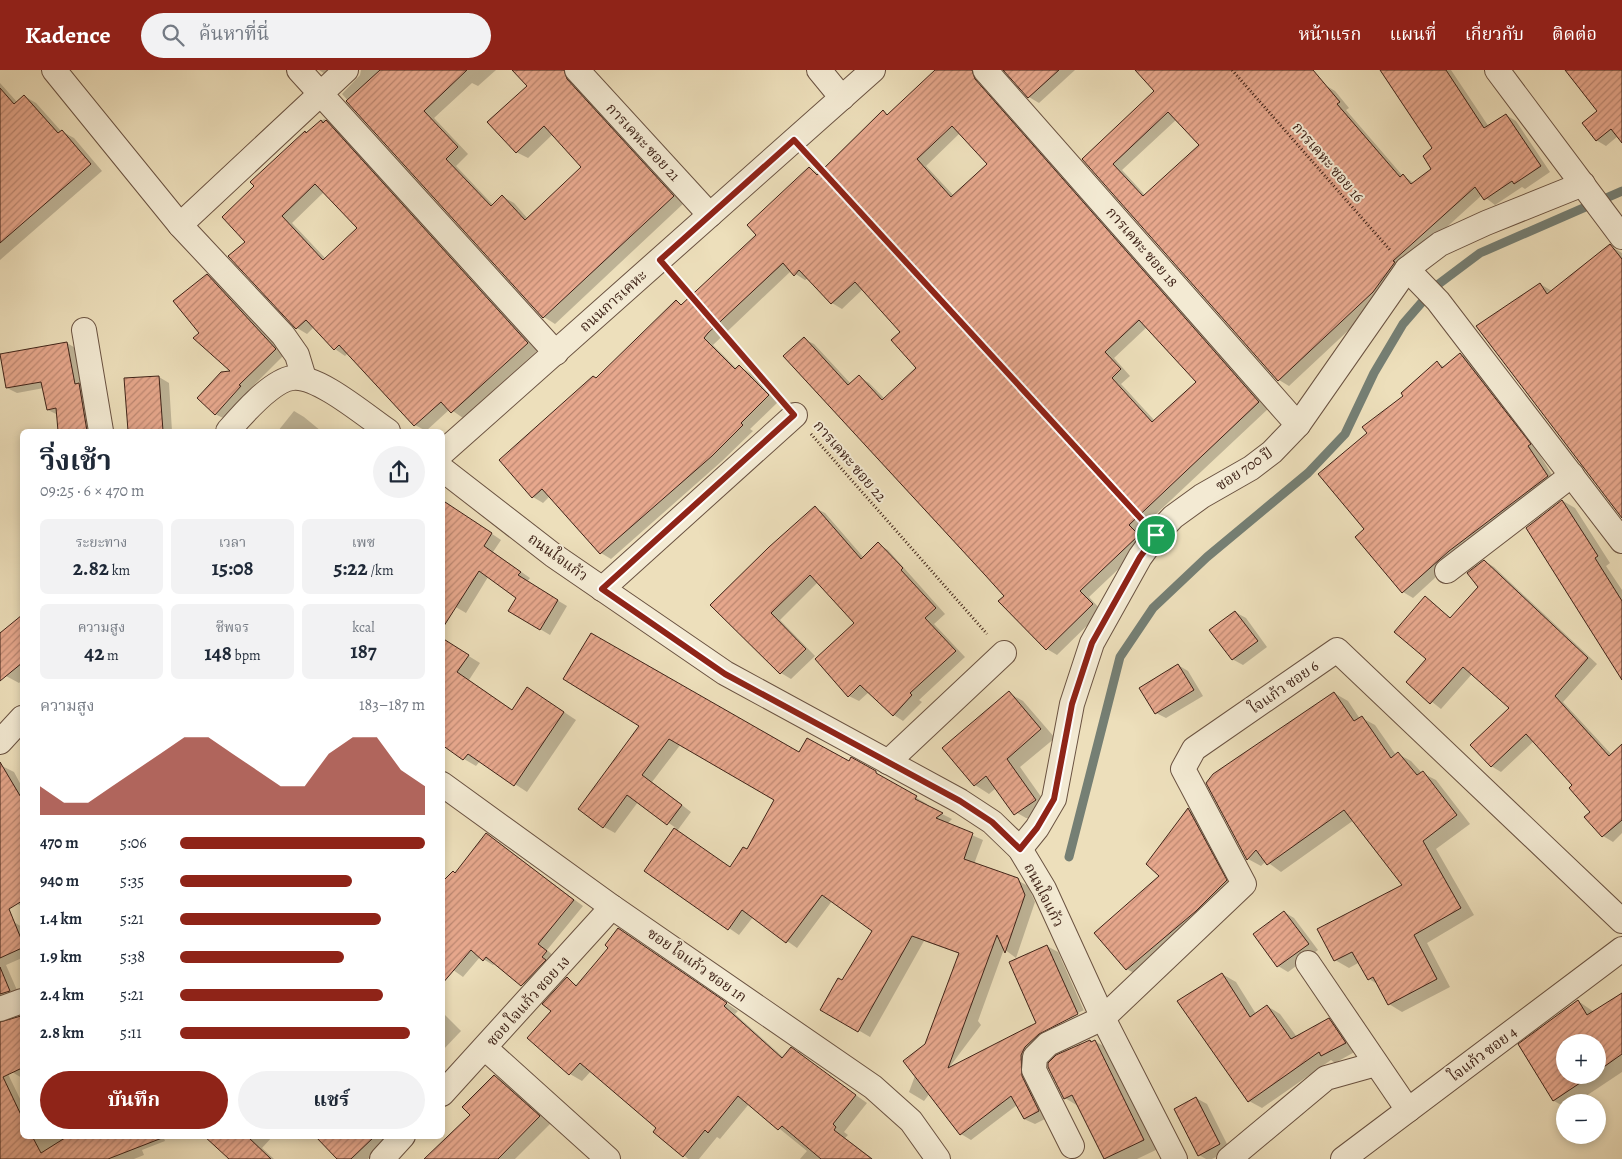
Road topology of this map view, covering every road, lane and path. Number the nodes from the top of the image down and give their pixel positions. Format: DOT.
graph roads {
  1 [pos="54,70"];
  2 [pos="300,70"];
  3 [pos="346,70"];
  4 [pos="577,70"];
  5 [pos="819,70"];
  6 [pos="873,70"];
  7 [pos="985,70"];
  8 [pos="1232,70"];
  9 [pos="1497,70"];
  10 [pos="321,94"];
  11 [pos="842,98"];
  12 [pos="794,140"];
  13 [pos="1583,184"];
  14 [pos="710,215"];
  15 [pos="180,225"];
  16 [pos="1622,237"];
  17 [pos="660,260"];
  18 [pos="1407,269"];
  19 [pos="84,330"];
  20 [pos="556,353"];
  21 [pos="304,378"];
  22 [pos="794,415"];
  23 [pos="1298,424"];
  24 [pos="101,429"];
  25 [pos="230,429"];
  26 [pos="385,429"];
  27 [pos="445,450"];
  28 [pos="445,471"];
  29 [pos="1572,475"];
  30 [pos="1156,535"];
  31 [pos="1622,541"];
  32 [pos="1447,571"];
  33 [pos="602,589"];
  34 [pos="1004,652"];
  35 [pos="20,720"];
  36 [pos="0,742"];
  37 [pos="888,762"];
  38 [pos="445,786"];
  39 [pos="1020,849"];
  40 [pos="612,907"];
  41 [pos="1622,921"];
  42 [pos="1622,949"];
  43 [pos="1308,963"];
  44 [pos="20,1002"];
  45 [pos="0,1009"];
  46 [pos="1103,1018"];
  47 [pos="485,1048"];
  48 [pos="1376,1064"];
  49 [pos="445,1091"];
  50 [pos="1408,1110"];
  51 [pos="400,1139"];
  52 [pos="1072,1146"];
  53 [pos="382,1159"];
  54 [pos="608,1159"];
  55 [pos="938,1159"];
  56 [pos="1175,1159"];
  57 [pos="1229,1159"];
  58 [pos="1343,1159"];
  1 -- 15 [label="street"];
  2 -- 10 [label="street"];
  3 -- 10 [label="street"];
  4 -- 14 [label="street, การเคหะ ซอย 21"];
  5 -- 11 [label="street"];
  6 -- 11 [label="street, ถนนการเคหะ"];
  7 -- 23 [label="street, การเคหะ ซอย 18"];
  8 -- 18 [label="path, การเคหะ ซอย 16"];
  9 -- 13 [label="street"];
  10 -- 15 [label="street"];
  10 -- 20 [label="street"];
  11 -- 12 [label="street, ถนนการเคหะ"];
  12 -- 14 [label="street, ถนนการเคหะ"];
  12 -- 30 [label="path"];
  13 -- 16 [label="street"];
  13 -- 18 [label="street, ซอย 700 ปี"];
  14 -- 17 [label="street, ถนนการเคหะ"];
  15 -- 21 [label="street"];
  17 -- 20 [label="street, ถนนการเคหะ"];
  17 -- 22 [label="path, การเคหะ ซอย 22"];
  18 -- 23 [label="street, ซอย 700 ปี"];
  18 -- 29 [label="street"];
  19 -- 24 [label="street"];
  20 -- 27 [label="street, ถนนการเคหะ"];
  21 -- 25 [label="street"];
  21 -- 26 [label="street"];
  22 -- 33 [label="street"];
  22 -- 34 [label="path, การเคหะ ซอย 22"];
  23 -- 30 [label="street, ซอย 700 ปี"];
  28 -- 33 [label="street, ถนนใจแก้ว"];
  29 -- 31 [label="street"];
  29 -- 32 [label="street"];
  30 -- 39 [label="street, ซอย 700 ปี"];
  33 -- 37 [label="street, ถนนใจแก้ว"];
  34 -- 37 [label="street"];
  35 -- 36 [label="street"];
  37 -- 39 [label="street, ถนนใจแก้ว"];
  38 -- 40 [label="street, ซอย ใจแก้ว ซอย 1ก"];
  39 -- 46 [label="street, ถนนใจแก้ว"];
  40 -- 47 [label="street, ซอย ใจแก้ว ซอย 1ง"];
  40 -- 55 [label="street, ซอย ใจแก้ว ซอย 1ก"];
  41 -- 46 [label="street, ใจแก้ว ซอย 6"];
  42 -- 50 [label="street, ใจแก้ว ซอย 4"];
  43 -- 48 [label="street"];
  44 -- 45 [label="street"];
  46 -- 52 [label="street"];
  46 -- 56 [label="street, ถนนใจแก้ว"];
  47 -- 49 [label="street, ซอย ใจแก้ว ซอย 1ง"];
  47 -- 54 [label="street"];
  48 -- 50 [label="street"];
  48 -- 57 [label="street"];
  50 -- 58 [label="street, ใจแก้ว ซอย 4"];
  51 -- 53 [label="street"];
}
